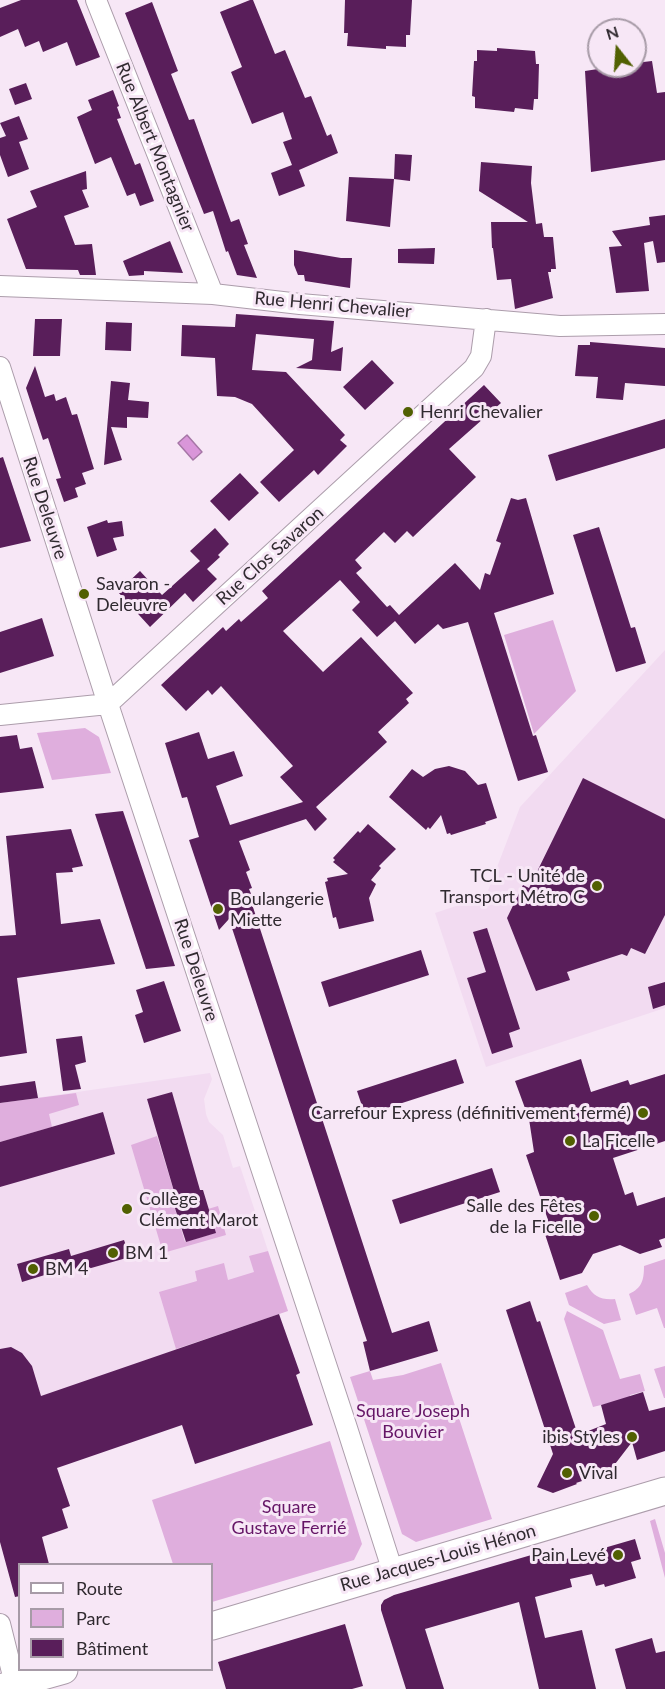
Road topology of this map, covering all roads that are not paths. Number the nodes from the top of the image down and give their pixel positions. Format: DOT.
graph roads {
  1 [pos="96,0"];
  2 [pos="0,286"];
  3 [pos="213,294"];
  4 [pos="486,319"];
  5 [pos="665,324"];
  6 [pos="0,367"];
  7 [pos="108,704"];
  8 [pos="0,716"];
  9 [pos="665,1491"];
  10 [pos="393,1572"];
  11 [pos="0,1624"];
  12 [pos="213,1626"];
  13 [pos="61,1671"];
  14 [pos="11,1687"];
  1 -- 3 [label="street, Rue Albert Montagnier"];
  2 -- 3 [label="street, Rue Henri Chevalier"];
  3 -- 4 [label="street, Rue Henri Chevalier"];
  4 -- 5 [label="street, Rue Henri Chevalier"];
  4 -- 7 [label="street, Rue Clos Savaron"];
  6 -- 7 [label="street, Rue Deleuvre"];
  7 -- 8 [label="street"];
  7 -- 10 [label="street, Rue Deleuvre"];
  9 -- 10 [label="street, Rue Jacques-Louis Hénon"];
  10 -- 12 [label="street, Rue Jacques-Louis Hénon"];
  11 -- 14 [label="street"];
  13 -- 14 [label="street"];
}
